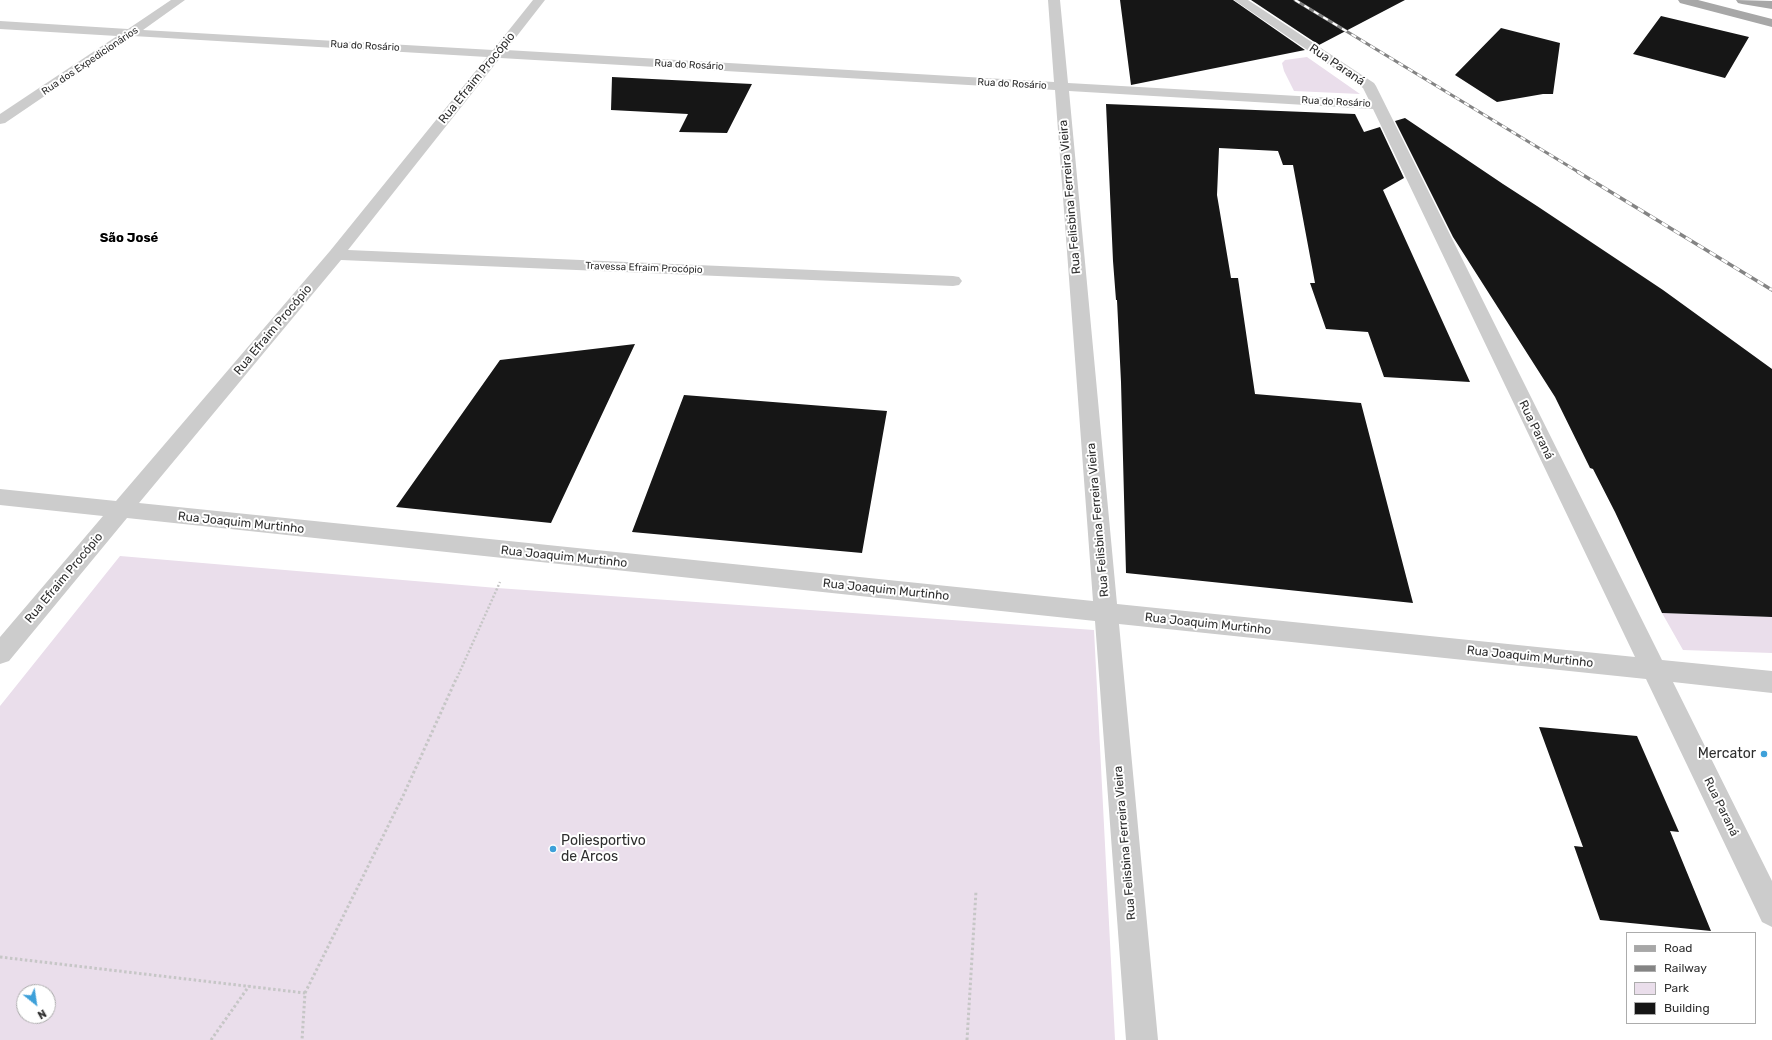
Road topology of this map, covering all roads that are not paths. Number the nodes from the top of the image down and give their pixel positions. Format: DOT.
graph roads {
  1 [pos="180,0"];
  2 [pos="539,0"];
  3 [pos="1054,0"];
  4 [pos="1240,0"];
  5 [pos="1684,0"];
  6 [pos="1742,0"];
  7 [pos="1757,0"];
  8 [pos="1772,1"];
  9 [pos="1772,5"];
  10 [pos="1772,23"];
  11 [pos="0,25"];
  12 [pos="132,33"];
  13 [pos="496,54"];
  14 [pos="1061,86"];
  15 [pos="1378,105"];
  16 [pos="0,120"];
  17 [pos="336,256"];
  18 [pos="953,281"];
  19 [pos="0,497"];
  20 [pos="121,510"];
  21 [pos="1106,613"];
  22 [pos="0,654"];
  23 [pos="1654,670"];
  24 [pos="1772,682"];
  25 [pos="1772,912"];
  26 [pos="1142,1040"];
  1 -- 12 [label="street, Rua dos Expedicionários"];
  2 -- 13 [label="street, Rua Efraim Procópio"];
  3 -- 14 [label="street, Rua Felisbina Ferreira Vieira"];
  4 -- 15 [label="street, Rua Paraná"];
  5 -- 10 [label="main road"];
  6 -- 9 [label="main road"];
  7 -- 8 [label="main road"];
  11 -- 12 [label="street, Rua do Rosário"];
  12 -- 13 [label="street, Rua do Rosário"];
  12 -- 16 [label="street, Rua dos Expedicionários"];
  13 -- 14 [label="street, Rua do Rosário"];
  13 -- 17 [label="street, Rua Efraim Procópio"];
  14 -- 15 [label="street, Rua do Rosário"];
  14 -- 21 [label="street, Rua Felisbina Ferreira Vieira"];
  15 -- 23 [label="street, Rua Paraná"];
  17 -- 18 [label="street, Travessa Efraim Procópio"];
  17 -- 20 [label="street, Rua Efraim Procópio"];
  19 -- 20 [label="street, Rua Joaquim Murtinho"];
  20 -- 21 [label="street, Rua Joaquim Murtinho"];
  20 -- 22 [label="street, Rua Efraim Procópio"];
  21 -- 23 [label="street, Rua Joaquim Murtinho"];
  21 -- 26 [label="street, Rua Felisbina Ferreira Vieira"];
  23 -- 24 [label="street, Rua Joaquim Murtinho"];
  23 -- 25 [label="street, Rua Paraná"];
}
